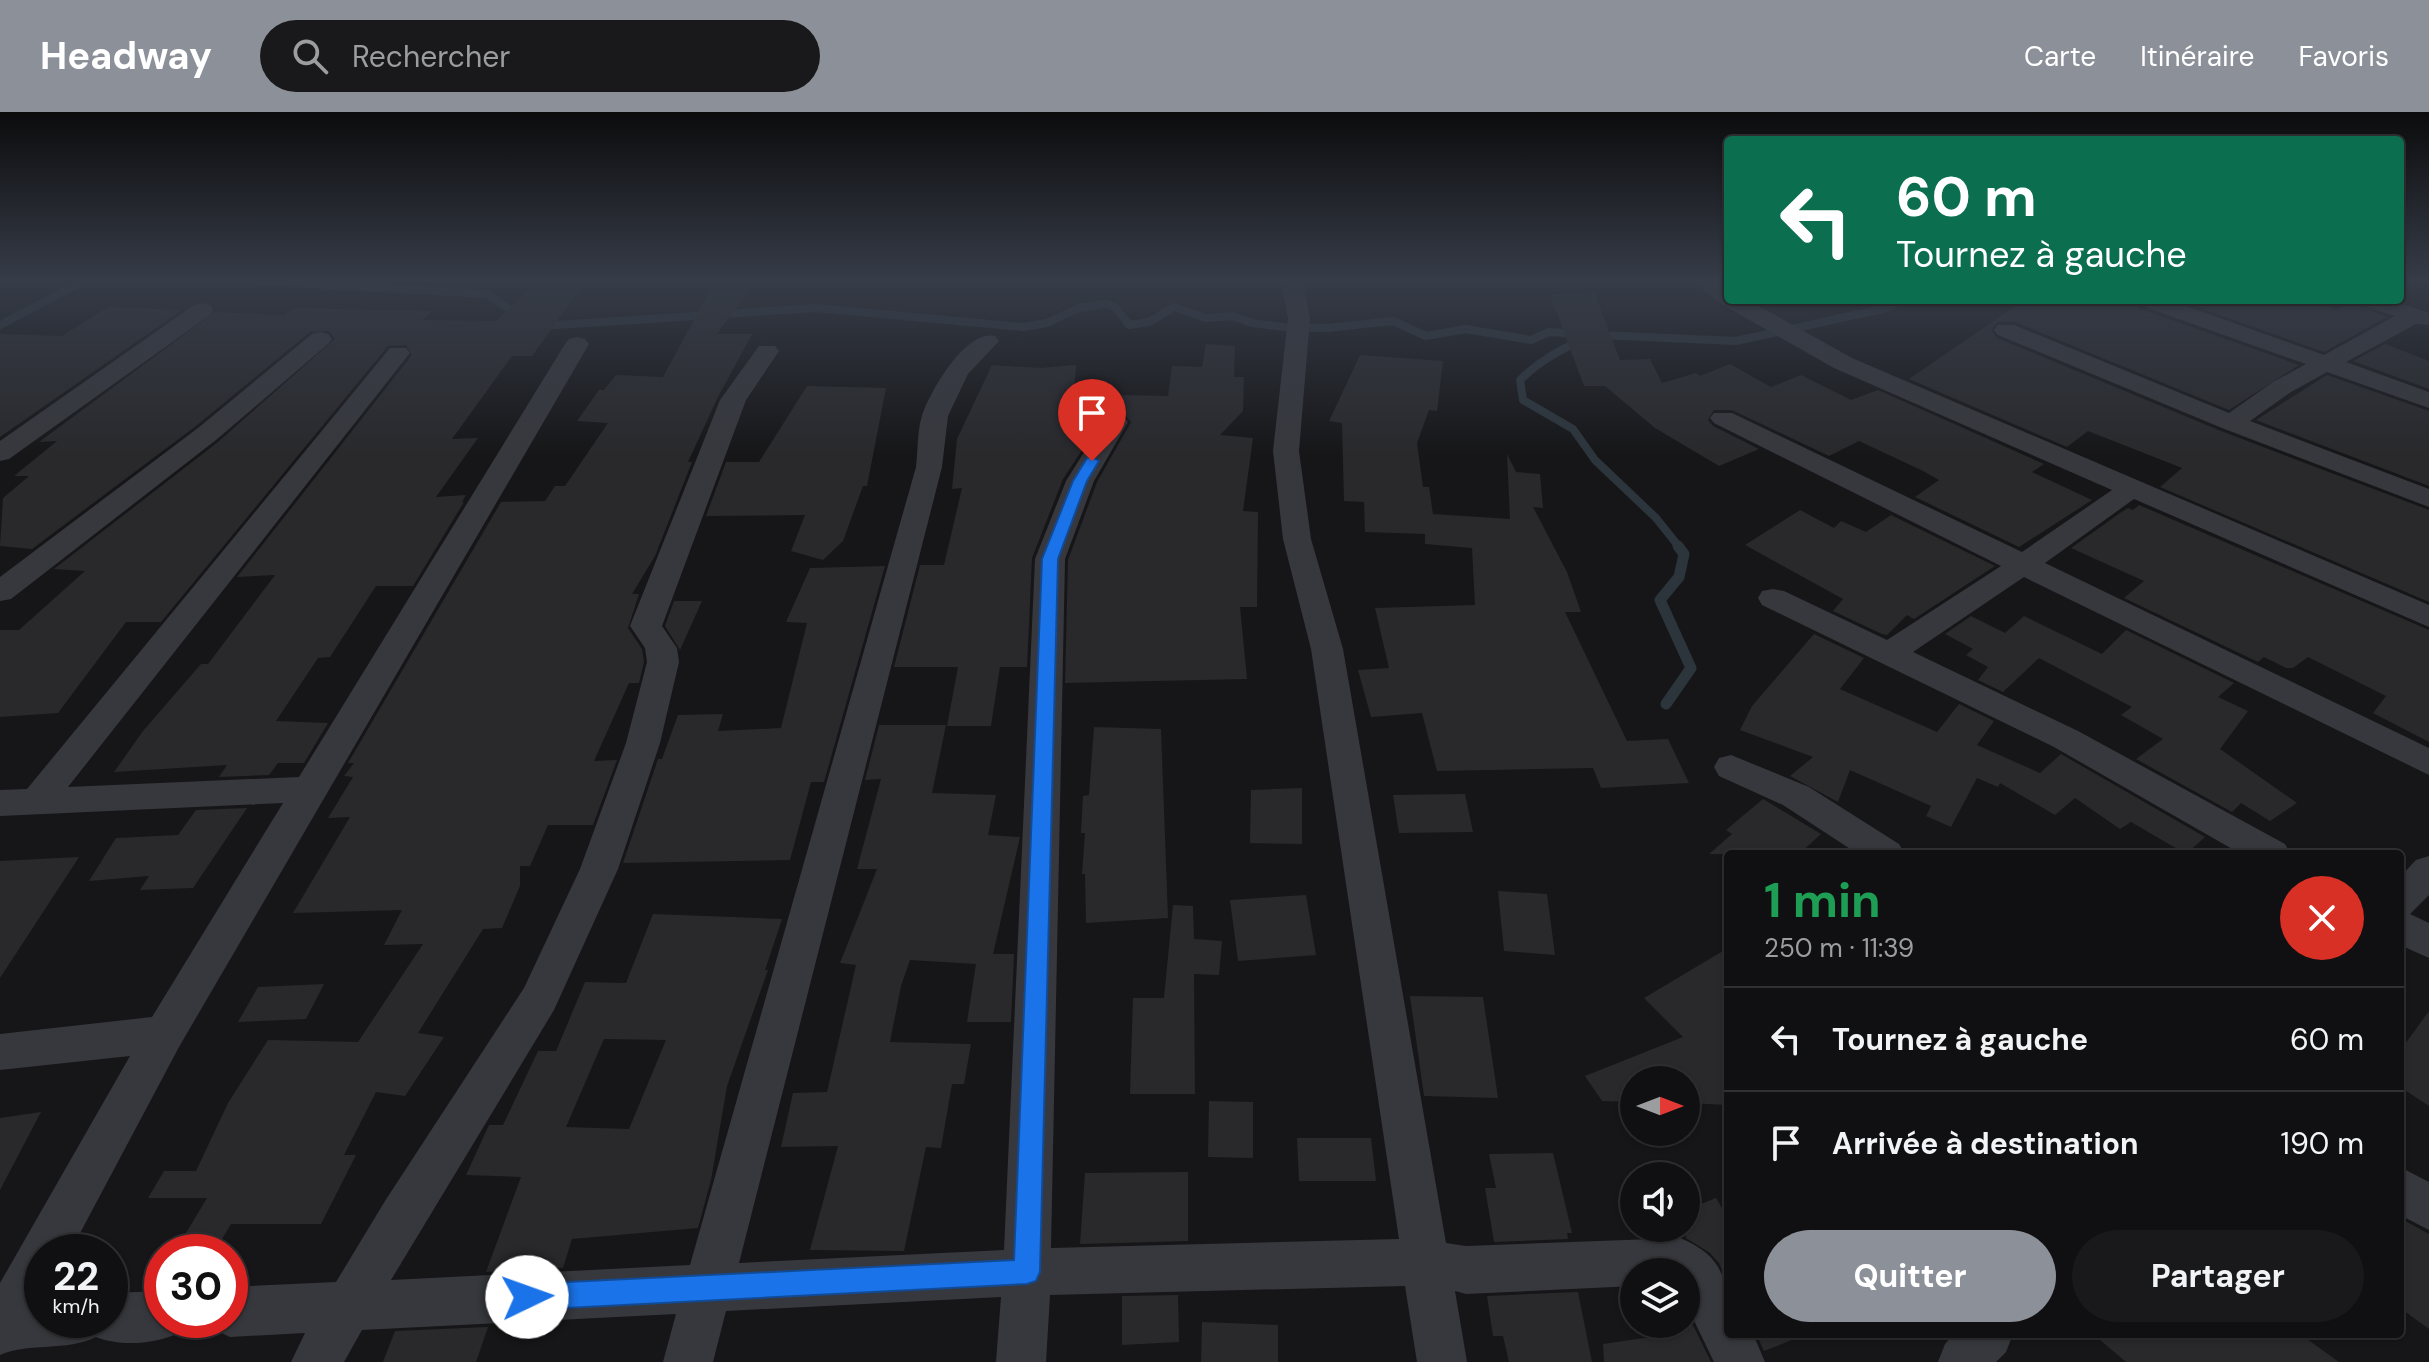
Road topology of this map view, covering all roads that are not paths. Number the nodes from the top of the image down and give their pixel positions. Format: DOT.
graph roads {
  1 [pos="161,339"];
  2 [pos="320,339"];
  3 [pos="1297,339"];
  4 [pos="1801,339"];
  5 [pos="2029,339"];
  6 [pos="2258,339"];
  7 [pos="2378,339"];
  8 [pos="987,341"];
  9 [pos="577,344"];
  10 [pos="767,351"];
  11 [pos="398,353"];
  12 [pos="2328,364"];
  13 [pos="2429,400"];
  14 [pos="1723,418"];
  15 [pos="1115,422"];
  16 [pos="2231,423"];
  17 [pos="0,453"];
  18 [pos="2131,489"];
  19 [pos="2429,499"];
  20 [pos="2023,565"];
  21 [pos="0,592"];
  22 [pos="1773,598"];
  23 [pos="2429,617"];
  24 [pos="1888,654"];
  25 [pos="2429,763"];
  26 [pos="1731,767"];
  27 [pos="311,789"];
  28 [pos="39,799"];
  29 [pos="0,803"];
  30 [pos="1880,850"];
  31 [pos="2265,850"];
  32 [pos="2429,870"];
  33 [pos="2404,898"];
  34 [pos="2404,928"];
  35 [pos="2429,942"];
  36 [pos="164,1034"];
  37 [pos="0,1052"];
  38 [pos="2404,1192"];
  39 [pos="2429,1208"];
  40 [pos="54,1234"];
  41 [pos="1424,1262"];
  42 [pos="1027,1272"];
  43 [pos="707,1288"];
  44 [pos="24,1289"];
  45 [pos="347,1306"];
  46 [pos="248,1311"];
  47 [pos="24,1325"];
  48 [pos="3,1327"];
  49 [pos="1724,1330"];
  50 [pos="1728,1338"];
  51 [pos="1984,1338"];
  52 [pos="316,1362"];
  53 [pos="688,1362"];
  54 [pos="1021,1362"];
  55 [pos="1442,1362"];
  56 [pos="1740,1362"];
  57 [pos="1963,1362"];
  1 -- 17 [label="street"];
  2 -- 21 [label="street"];
  3 -- 41 [label="street"];
  4 -- 18 [label="street"];
  5 -- 16 [label="street"];
  6 -- 12 [label="street"];
  7 -- 12 [label="street"];
  8 -- 43 [label="street"];
  9 -- 27 [label="street"];
  10 -- 45 [label="street"];
  11 -- 28 [label="street"];
  12 -- 13 [label="street"];
  12 -- 16 [label="street"];
  14 -- 20 [label="street"];
  15 -- 42 [label="street"];
  16 -- 19 [label="street"];
  18 -- 20 [label="street"];
  18 -- 23 [label="street"];
  20 -- 24 [label="street"];
  20 -- 25 [label="street"];
  22 -- 24 [label="street"];
  24 -- 31 [label="street"];
  26 -- 30 [label="street"];
  27 -- 28 [label="street"];
  27 -- 36 [label="street"];
  28 -- 29 [label="street"];
  32 -- 33 [label="street"];
  34 -- 35 [label="street"];
  36 -- 37 [label="street"];
  36 -- 40 [label="street"];
  38 -- 39 [label="street"];
  41 -- 42 [label="street"];
  41 -- 49 [label="street"];
  41 -- 55 [label="street"];
  42 -- 43 [label="street"];
  42 -- 54 [label="street"];
  43 -- 45 [label="street"];
  43 -- 53 [label="street"];
  44 -- 48 [label="street"];
  45 -- 46 [label="street"];
  45 -- 52 [label="street"];
  47 -- 48 [label="street"];
  50 -- 56 [label="street"];
  51 -- 57 [label="street"];
}
